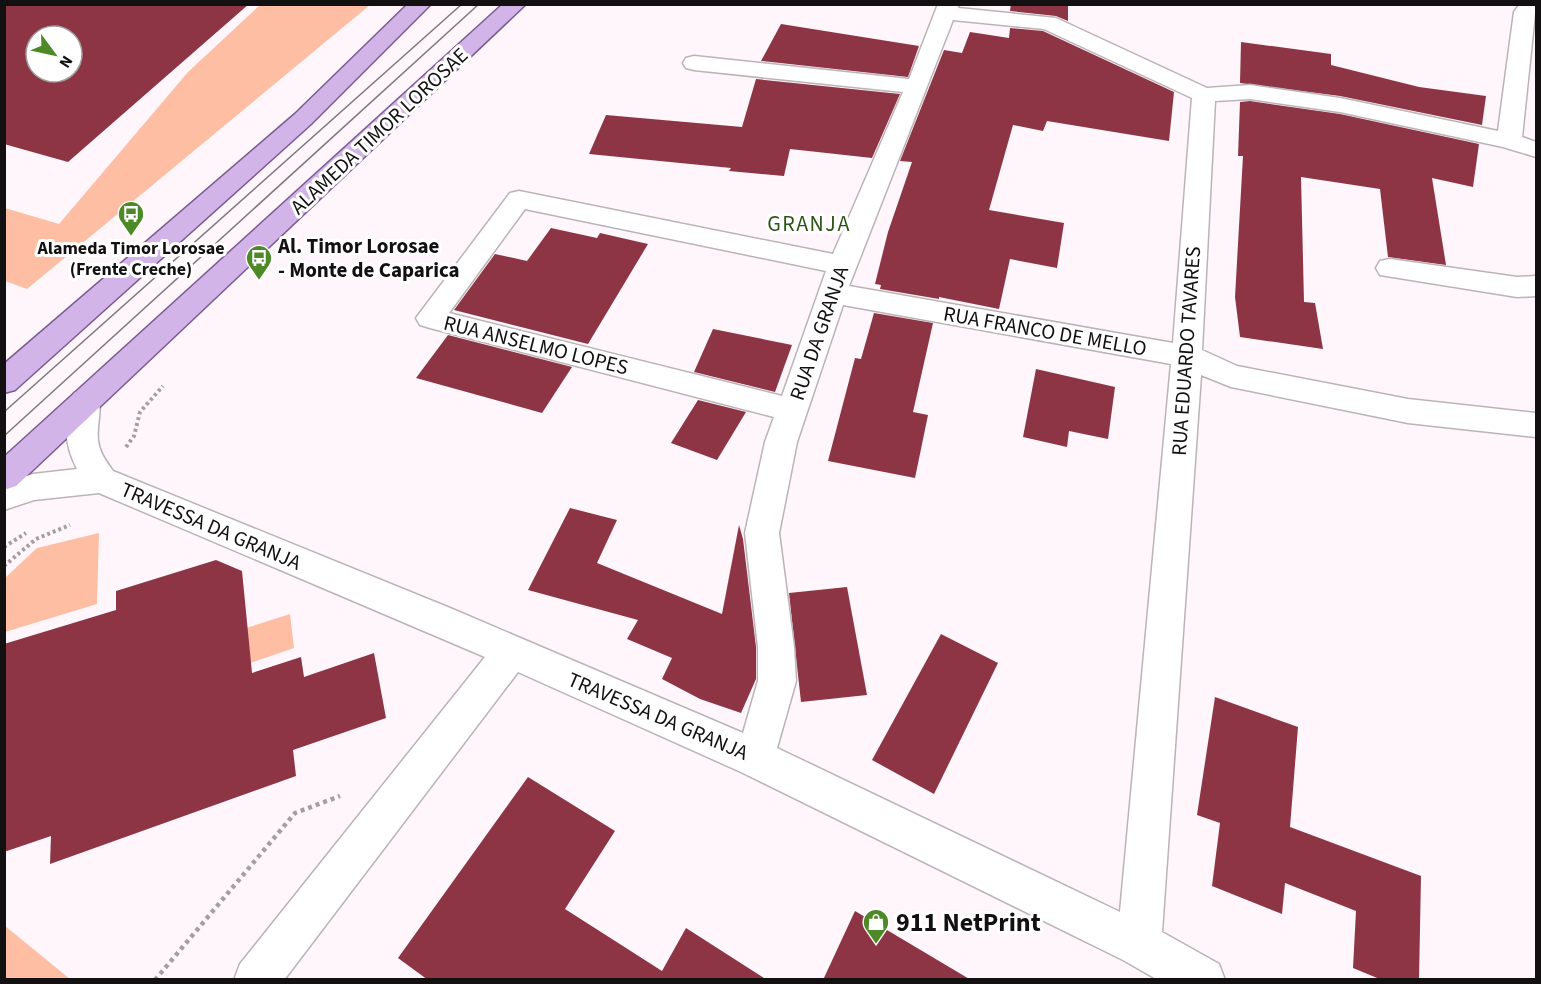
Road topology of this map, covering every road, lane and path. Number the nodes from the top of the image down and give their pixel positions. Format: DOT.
graph roads {
  1 [pos="421,4"];
  2 [pos="516,4"];
  3 [pos="947,9"];
  4 [pos="1531,11"];
  5 [pos="693,63"];
  6 [pos="917,87"];
  7 [pos="1204,95"];
  8 [pos="1523,145"];
  9 [pos="1390,268"];
  10 [pos="838,279"];
  11 [pos="1536,286"];
  12 [pos="1187,356"];
  13 [pos="4,382"];
  14 [pos="85,401"];
  15 [pos="792,410"];
  16 [pos="1536,425"];
  17 [pos="4,477"];
  18 [pos="101,480"];
  19 [pos="4,497"];
  20 [pos="75,523"];
  21 [pos="4,566"];
  22 [pos="511,653"];
  23 [pos="755,758"];
  24 [pos="347,793"];
  25 [pos="1139,944"];
  26 [pos="155,980"];
  27 [pos="256,980"];
  28 [pos="1203,980"];
  1 -- 13 [label="main road"];
  2 -- 14 [label="main road, ALAMEDA TIMOR LOROSAE"];
  3 -- 6 [label="street, RUA DA GRANJA"];
  3 -- 7 [label="street, RUA DA GRANJA"];
  4 -- 8 [label="street"];
  5 -- 6 [label="street"];
  6 -- 10 [label="street, RUA DA GRANJA"];
  7 -- 8 [label="street"];
  7 -- 12 [label="street, RUA EDUARDO TAVARES"];
  9 -- 11 [label="street"];
  10 -- 12 [label="street, RUA FRANCO DE MELLO"];
  10 -- 15 [label="street, RUA DA GRANJA"];
  10 -- 15 [label="street, RUA ANSELMO LOPES"];
  12 -- 16 [label="street, RUA FRANCO DE MELLO"];
  12 -- 25 [label="street, RUA EDUARDO TAVARES"];
  14 -- 17 [label="main road, ALAMEDA TIMOR LOROSAE"];
  14 -- 18 [label="street, TRAVESSA DA GRANJA"];
  15 -- 23 [label="street, RUA DA GRANJA"];
  18 -- 19 [label="street, TRAVESSA DA GRANJA"];
  18 -- 22 [label="street, TRAVESSA DA GRANJA"];
  20 -- 21 [label="path"];
  22 -- 23 [label="street, TRAVESSA DA GRANJA"];
  22 -- 27 [label="street"];
  23 -- 25 [label="street, TRAVESSA DA GRANJA"];
  24 -- 26 [label="path"];
  25 -- 28 [label="street, TRAVESSA DA GRANJA"];
}
